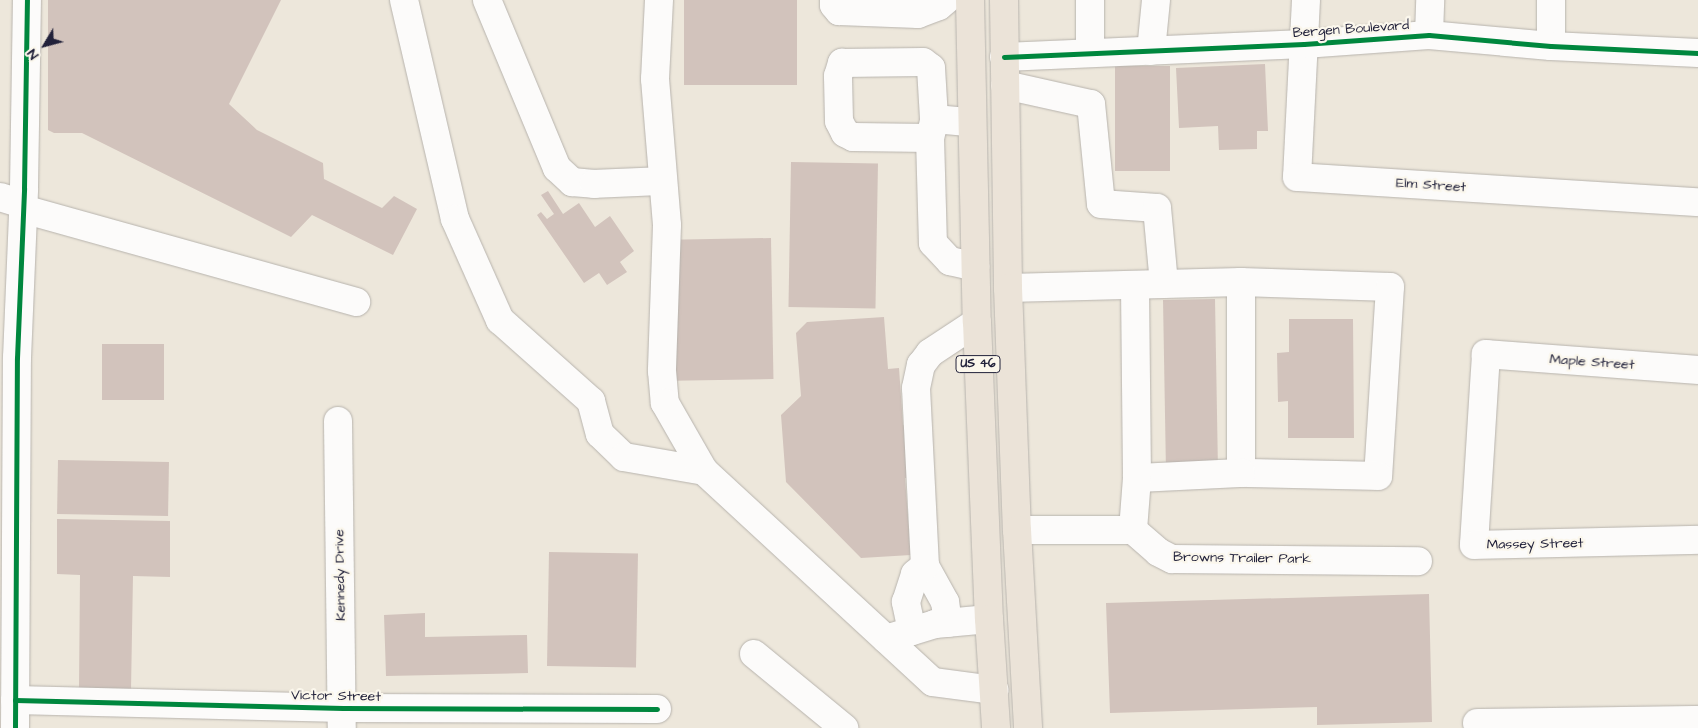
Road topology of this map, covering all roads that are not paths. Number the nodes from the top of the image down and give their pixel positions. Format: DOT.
graph roads {
  1 [pos="27,0"];
  2 [pos="404,0"];
  3 [pos="487,0"];
  4 [pos="659,0"];
  5 [pos="946,0"];
  6 [pos="970,0"];
  7 [pos="1004,0"];
  8 [pos="1090,0"];
  9 [pos="1156,0"];
  10 [pos="1306,0"];
  11 [pos="1430,0"];
  12 [pos="1551,0"];
  13 [pos="837,5"];
  14 [pos="1429,35"];
  15 [pos="1304,44"];
  16 [pos="1551,46"];
  17 [pos="1151,51"];
  18 [pos="1090,53"];
  19 [pos="1698,53"];
  20 [pos="1004,57"];
  21 [pos="1005,85"];
  22 [pos="971,122"];
  23 [pos="663,181"];
  24 [pos="1698,202"];
  25 [pos="15,203"];
  26 [pos="975,267"];
  27 [pos="1241,282"];
  28 [pos="1164,284"];
  29 [pos="1135,285"];
  30 [pos="1008,288"];
  31 [pos="356,302"];
  32 [pos="977,322"];
  33 [pos="1486,354"];
  34 [pos="8,358"];
  35 [pos="1698,370"];
  36 [pos="338,421"];
  37 [pos="704,471"];
  38 [pos="1241,473"];
  39 [pos="1137,478"];
  40 [pos="1017,530"];
  41 [pos="1134,530"];
  42 [pos="1698,540"];
  43 [pos="1418,561"];
  44 [pos="925,566"];
  45 [pos="989,619"];
  46 [pos="948,623"];
  47 [pos="912,631"];
  48 [pos="886,639"];
  49 [pos="754,654"];
  50 [pos="994,690"];
  51 [pos="15,700"];
  52 [pos="657,708"];
  53 [pos="343,718"];
  54 [pos="559,718"];
  55 [pos="1698,720"];
  56 [pos="1477,723"];
  57 [pos="15,728"];
  58 [pos="844,728"];
  59 [pos="996,728"];
  60 [pos="1028,728"];
  1 -- 25 [label="street"];
  2 -- 37 [label="street"];
  3 -- 23 [label="street"];
  4 -- 23 [label="street"];
  5 -- 13 [label="street"];
  6 -- 22 [label="highway, US 46"];
  7 -- 20 [label="highway, US 46"];
  8 -- 18 [label="street"];
  9 -- 17 [label="street"];
  10 -- 15 [label="street"];
  11 -- 14 [label="street"];
  12 -- 16 [label="street"];
  14 -- 15 [label="street, Bergen Boulevard"];
  14 -- 16 [label="street, Bergen Boulevard"];
  15 -- 17 [label="street, Bergen Boulevard"];
  15 -- 24 [label="street, Elm Street"];
  16 -- 19 [label="street, Bergen Boulevard"];
  17 -- 18 [label="street, Bergen Boulevard"];
  18 -- 20 [label="street, Bergen Boulevard"];
  20 -- 21 [label="highway, US 46"];
  21 -- 28 [label="street"];
  21 -- 30 [label="highway, US 46"];
  22 -- 26 [label="highway, US 46"];
  22 -- 26 [label="street"];
  23 -- 37 [label="street"];
  25 -- 31 [label="street"];
  25 -- 34 [label="street"];
  26 -- 32 [label="highway, US 46"];
  27 -- 28 [label="street"];
  27 -- 38 [label="street"];
  27 -- 38 [label="street"];
  28 -- 29 [label="street"];
  29 -- 30 [label="street"];
  29 -- 39 [label="street"];
  30 -- 40 [label="highway, US 46"];
  32 -- 44 [label="street"];
  32 -- 45 [label="highway, US 46"];
  33 -- 35 [label="street, Maple Street"];
  33 -- 42 [label="street, Massey Street"];
  34 -- 51 [label="street"];
  36 -- 53 [label="street, Kennedy Drive"];
  37 -- 48 [label="street"];
  38 -- 39 [label="street"];
  39 -- 41 [label="street"];
  40 -- 41 [label="street"];
  40 -- 60 [label="highway, US 46"];
  41 -- 43 [label="street, Browns Trailer Park"];
  44 -- 46 [label="street"];
  44 -- 47 [label="street"];
  45 -- 46 [label="street"];
  45 -- 50 [label="highway, US 46"];
  46 -- 47 [label="street"];
  47 -- 48 [label="street"];
  48 -- 50 [label="street"];
  49 -- 58 [label="street"];
  50 -- 59 [label="highway, US 46"];
  51 -- 53 [label="street, Victor Street"];
  51 -- 57 [label="street"];
  52 -- 54 [label="street, Victor Street"];
  53 -- 54 [label="street, Victor Street"];
  55 -- 56 [label="street"];
}
